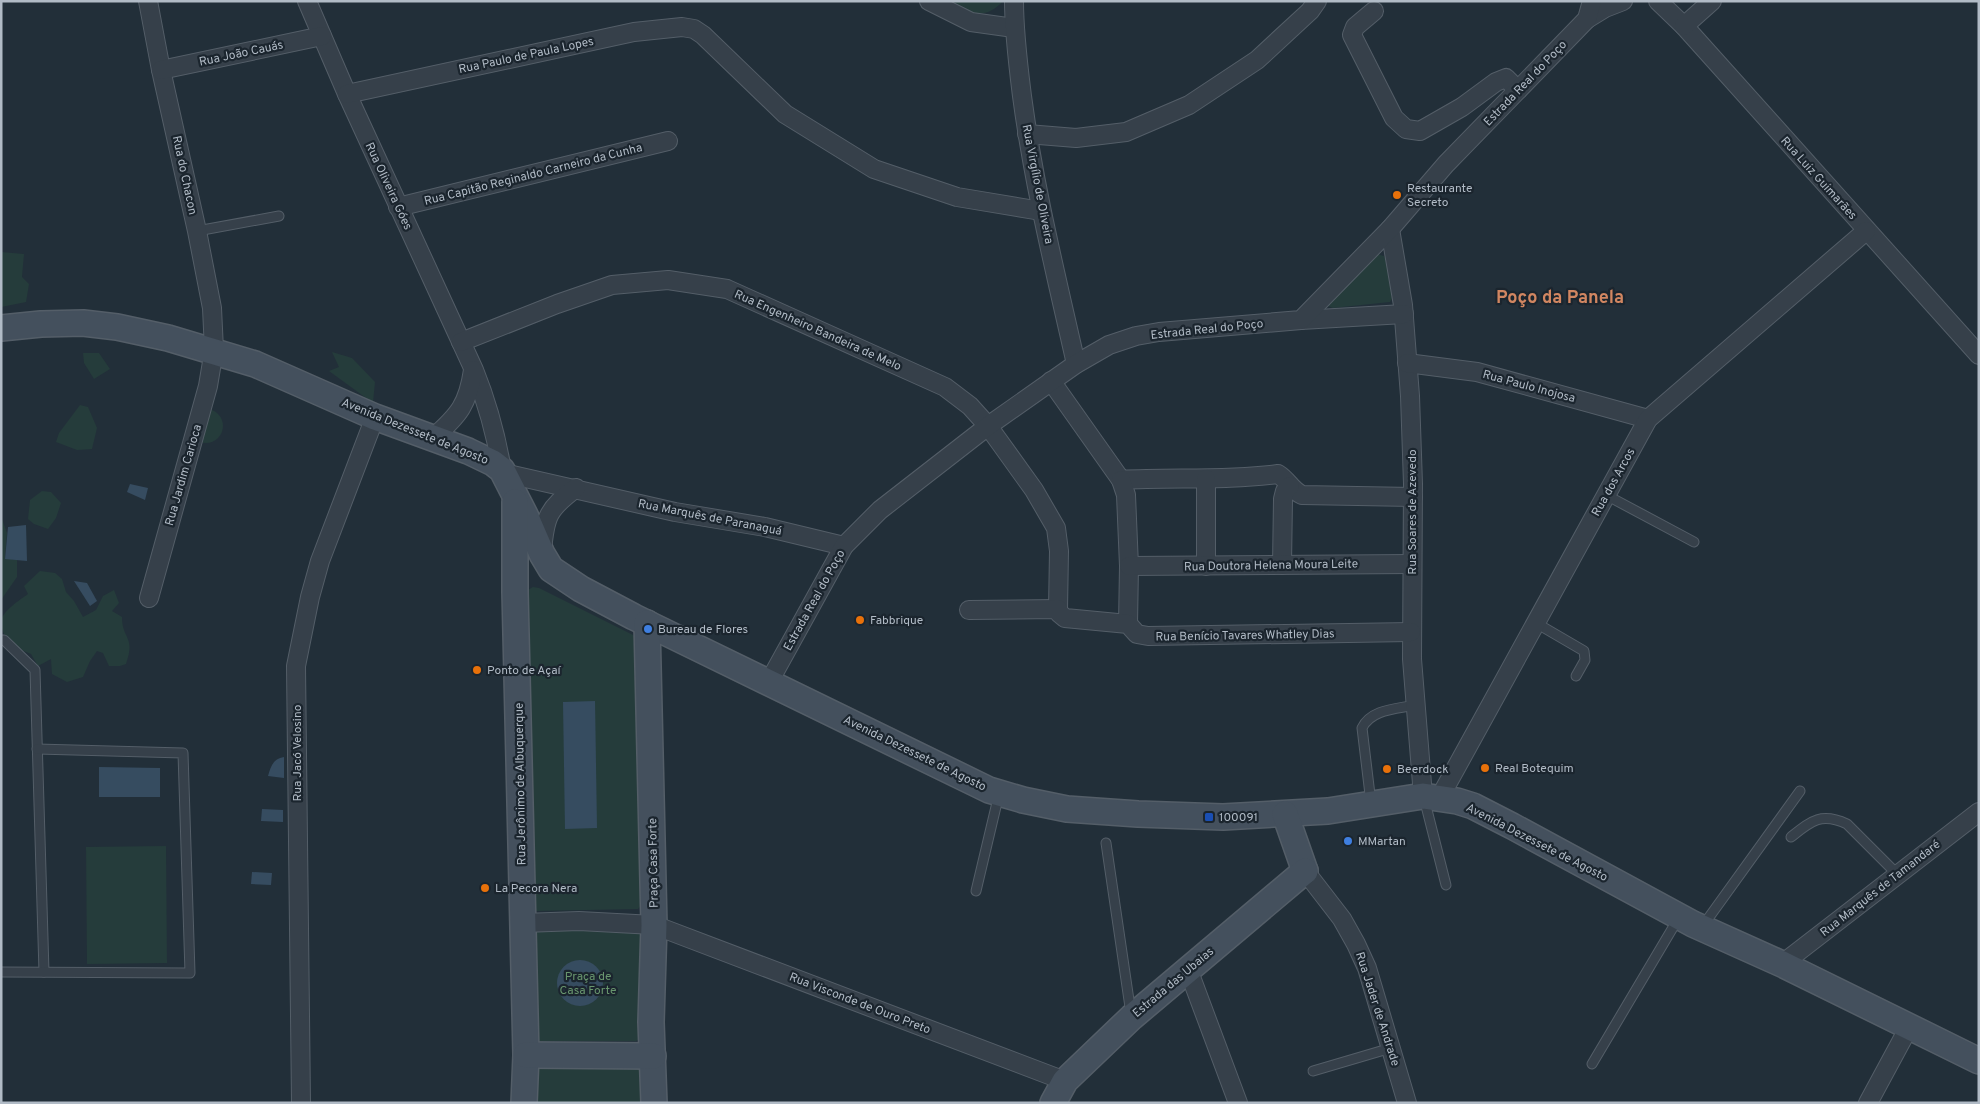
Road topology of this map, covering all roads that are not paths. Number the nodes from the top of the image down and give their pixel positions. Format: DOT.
graph roads {
  1 [pos="148,1"];
  2 [pos="307,1"];
  3 [pos="929,1"];
  4 [pos="1014,1"];
  5 [pos="1317,1"];
  6 [pos="1592,1"];
  7 [pos="1623,1"];
  8 [pos="1658,1"];
  9 [pos="1712,1"];
  10 [pos="1374,11"];
  11 [pos="1587,19"];
  12 [pos="1684,26"];
  13 [pos="1014,28"];
  14 [pos="322,36"];
  15 [pos="161,70"];
  16 [pos="1518,90"];
  17 [pos="347,94"];
  18 [pos="1027,134"];
  19 [pos="668,141"];
  20 [pos="398,207"];
  21 [pos="1041,211"];
  22 [pos="279,216"];
  23 [pos="1390,229"];
  24 [pos="197,231"];
  25 [pos="1866,231"];
  26 [pos="1404,314"];
  27 [pos="1301,320"];
  28 [pos="4,326"];
  29 [pos="461,342"];
  30 [pos="214,350"];
  31 [pos="1979,355"];
  32 [pos="1407,363"];
  33 [pos="1076,364"];
  34 [pos="474,370"];
  35 [pos="1051,381"];
  36 [pos="375,417"];
  37 [pos="1648,419"];
  38 [pos="988,426"];
  39 [pos="434,437"];
  40 [pos="503,471"];
  41 [pos="1206,479"];
  42 [pos="1121,480"];
  43 [pos="1290,486"];
  44 [pos="576,488"];
  45 [pos="515,495"];
  46 [pos="1606,496"];
  47 [pos="1413,497"];
  48 [pos="1694,542"];
  49 [pos="844,546"];
  50 [pos="542,554"];
  51 [pos="1412,564"];
  52 [pos="1282,565"];
  53 [pos="1129,566"];
  54 [pos="1206,566"];
  55 [pos="149,598"];
  56 [pos="1058,609"];
  57 [pos="969,610"];
  58 [pos="1536,622"];
  59 [pos="647,623"];
  60 [pos="1128,624"];
  61 [pos="1411,632"];
  62 [pos="1,640"];
  63 [pos="1576,676"];
  64 [pos="769,682"];
  65 [pos="1416,705"];
  66 [pos="38,748"];
  67 [pos="1800,791"];
  68 [pos="999,793"];
  69 [pos="1432,796"];
  70 [pos="1371,803"];
  71 [pos="1314,812"];
  72 [pos="1979,812"];
  73 [pos="1285,814"];
  74 [pos="1791,837"];
  75 [pos="1106,843"];
  76 [pos="1305,871"];
  77 [pos="1898,875"];
  78 [pos="1446,885"];
  79 [pos="976,891"];
  80 [pos="1679,916"];
  81 [pos="523,922"];
  82 [pos="654,925"];
  83 [pos="1702,928"];
  84 [pos="1782,964"];
  85 [pos="1188,969"];
  86 [pos="1,972"];
  87 [pos="44,972"];
  88 [pos="1132,1017"];
  89 [pos="1909,1027"];
  90 [pos="1391,1048"];
  91 [pos="526,1055"];
  92 [pos="652,1056"];
  93 [pos="1979,1061"];
  94 [pos="1592,1064"];
  95 [pos="1313,1072"];
  96 [pos="1065,1081"];
  97 [pos="301,1103"];
  98 [pos="524,1103"];
  99 [pos="654,1103"];
  100 [pos="1053,1103"];
  101 [pos="1238,1103"];
  102 [pos="1407,1103"];
  103 [pos="1868,1103"];
  1 -- 15 [label="street, Rua do Chacon"];
  2 -- 14 [label="street, Rua Oliveira Góes"];
  3 -- 13 [label="street"];
  4 -- 13 [label="street, Rua Virgílio de Oliveira"];
  5 -- 18 [label="street"];
  6 -- 11 [label="street, Estrada Real do Poço"];
  7 -- 11 [label="street"];
  8 -- 12 [label="street, Rua Luiz Guimarães"];
  9 -- 12 [label="street"];
  10 -- 16 [label="street"];
  11 -- 16 [label="street, Estrada Real do Poço"];
  12 -- 25 [label="street, Rua Luiz Guimarães"];
  13 -- 18 [label="street, Rua Virgílio de Oliveira"];
  14 -- 15 [label="street, Rua João Cauás"];
  14 -- 17 [label="street, Rua Oliveira Góes"];
  15 -- 24 [label="street, Rua do Chacon"];
  16 -- 23 [label="street, Estrada Real do Poço"];
  17 -- 20 [label="street, Rua Oliveira Góes"];
  17 -- 21 [label="street, Rua Paulo de Paula Lopes"];
  18 -- 21 [label="street, Rua Virgílio de Oliveira"];
  19 -- 20 [label="street, Rua Capitão Reginaldo Carneiro da Cunha"];
  20 -- 29 [label="street, Rua Oliveira Góes"];
  21 -- 33 [label="street, Rua Virgílio de Oliveira"];
  22 -- 24 [label="lane"];
  23 -- 26 [label="street, Rua Soares de Azevedo"];
  23 -- 27 [label="street, Estrada Real do Poço"];
  24 -- 30 [label="street, Rua do Chacon"];
  25 -- 31 [label="street, Rua Luiz Guimarães"];
  25 -- 37 [label="street, Rua dos Arcos"];
  26 -- 27 [label="street"];
  26 -- 32 [label="street, Rua Soares de Azevedo"];
  27 -- 33 [label="street, Estrada Real do Poço"];
  28 -- 30 [label="main road, Avenida Dezessete de Agosto"];
  29 -- 34 [label="street, Rua Oliveira Góes"];
  29 -- 38 [label="street, Rua Engenheiro Bandeira de Melo"];
  30 -- 36 [label="main road, Avenida Dezessete de Agosto"];
  30 -- 55 [label="street, Rua Jardim Carioca"];
  32 -- 37 [label="street, Rua Paulo Inojosa"];
  32 -- 47 [label="street, Rua Soares de Azevedo"];
  33 -- 35 [label="street, Estrada Real do Poço"];
  34 -- 39 [label="street"];
  34 -- 40 [label="street, Rua Oliveira Góes"];
  35 -- 38 [label="street, Estrada Real do Poço"];
  35 -- 42 [label="street"];
  36 -- 39 [label="main road, Avenida Dezessete de Agosto"];
  36 -- 97 [label="street, Rua Jacó Velosino"];
  37 -- 46 [label="street, Rua dos Arcos"];
  38 -- 49 [label="street, Estrada Real do Poço"];
  38 -- 56 [label="street, Rua Engenheiro Bandeira de Melo"];
  39 -- 40 [label="main road, Avenida Dezessete de Agosto"];
  40 -- 44 [label="street, Rua Marquês de Paranaguá"];
  40 -- 45 [label="main road, Avenida Dezessete de Agosto"];
  41 -- 42 [label="street"];
  41 -- 43 [label="street"];
  41 -- 54 [label="street"];
  42 -- 53 [label="street"];
  43 -- 47 [label="street"];
  43 -- 52 [label="street"];
  44 -- 49 [label="street, Rua Marquês de Paranaguá"];
  44 -- 50 [label="street"];
  45 -- 50 [label="main road, Avenida Dezessete de Agosto"];
  45 -- 81 [label="main road, Rua Jerônimo de Albuquerque"];
  46 -- 48 [label="lane"];
  46 -- 58 [label="street, Rua dos Arcos"];
  47 -- 51 [label="street, Rua Soares de Azevedo"];
  49 -- 64 [label="street, Estrada Real do Poço"];
  50 -- 59 [label="main road, Avenida Dezessete de Agosto"];
  51 -- 52 [label="street, Rua Doutora Helena Moura Leite"];
  51 -- 61 [label="street, Rua Soares de Azevedo"];
  52 -- 54 [label="street, Rua Doutora Helena Moura Leite"];
  53 -- 54 [label="street, Rua Doutora Helena Moura Leite"];
  53 -- 60 [label="street"];
  56 -- 57 [label="street, Rua Benício Tavares Whatley Dias"];
  56 -- 60 [label="street, Rua Benício Tavares Whatley Dias"];
  58 -- 63 [label="lane"];
  58 -- 69 [label="street, Rua dos Arcos"];
  59 -- 64 [label="main road, Avenida Dezessete de Agosto"];
  59 -- 82 [label="main road, Praça Casa Forte"];
  60 -- 61 [label="street, Rua Benício Tavares Whatley Dias"];
  61 -- 65 [label="street, Rua Soares de Azevedo"];
  62 -- 66 [label="lane"];
  64 -- 68 [label="main road, Avenida Dezessete de Agosto"];
  65 -- 69 [label="street, Rua Soares de Azevedo"];
  65 -- 70 [label="lane"];
  66 -- 87 [label="lane"];
  66 -- 87 [label="lane"];
  67 -- 83 [label="lane"];
  68 -- 73 [label="main road, Avenida Dezessete de Agosto"];
  68 -- 79 [label="lane"];
  69 -- 70 [label="main road, Avenida Dezessete de Agosto"];
  69 -- 78 [label="lane"];
  69 -- 80 [label="main road, Avenida Dezessete de Agosto"];
  70 -- 71 [label="main road, Avenida Dezessete de Agosto"];
  71 -- 73 [label="main road, Avenida Dezessete de Agosto"];
  71 -- 76 [label="main road"];
  72 -- 77 [label="street, Rua Marquês de Tamandaré"];
  73 -- 76 [label="main road, Rua Jader de Andrade"];
  74 -- 77 [label="lane"];
  75 -- 88 [label="lane"];
  76 -- 85 [label="main road, Estrada das Ubaias"];
  76 -- 90 [label="street, Rua Jader de Andrade"];
  77 -- 84 [label="street, Rua Marquês de Tamandaré"];
  80 -- 83 [label="main road, Avenida Dezessete de Agosto"];
  80 -- 94 [label="lane"];
  81 -- 82 [label="street"];
  81 -- 91 [label="main road, Rua Jerônimo de Albuquerque"];
  82 -- 92 [label="main road, Praça Casa Forte"];
  82 -- 96 [label="street, Rua Visconde de Ouro Preto"];
  83 -- 84 [label="main road, Avenida Dezessete de Agosto"];
  84 -- 89 [label="main road, Avenida Dezessete de Agosto"];
  85 -- 88 [label="main road, Estrada das Ubaias"];
  85 -- 101 [label="street"];
  86 -- 87 [label="lane"];
  88 -- 96 [label="main road, Estrada das Ubaias"];
  89 -- 93 [label="main road, Avenida Dezessete de Agosto"];
  89 -- 103 [label="street"];
  90 -- 95 [label="lane"];
  90 -- 102 [label="street, Rua Jader de Andrade"];
  91 -- 92 [label="main road"];
  91 -- 98 [label="main road, Rua Jerônimo de Albuquerque"];
  92 -- 99 [label="main road, Praça Casa Forte"];
  96 -- 100 [label="main road, Estrada das Ubaias"];
}
